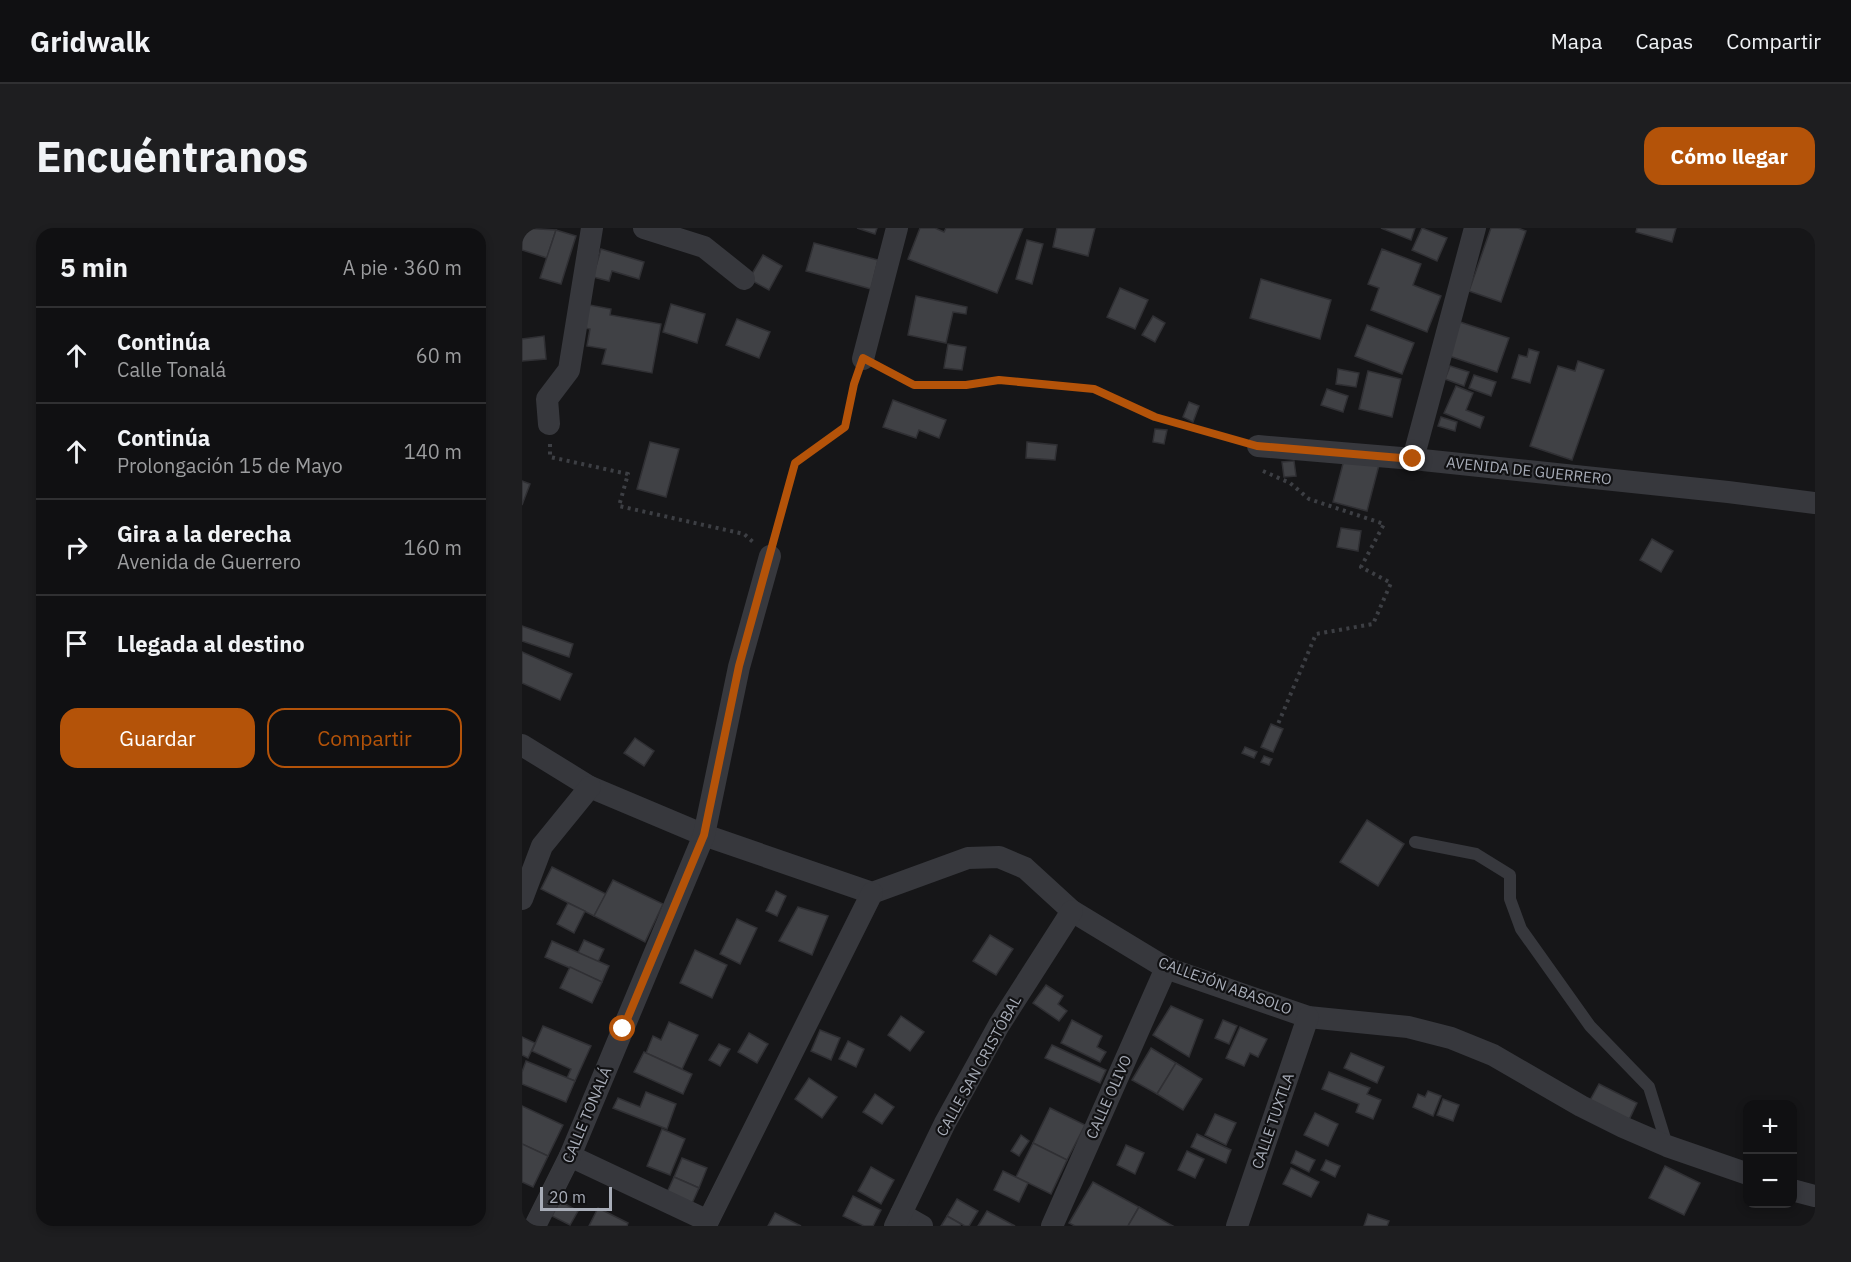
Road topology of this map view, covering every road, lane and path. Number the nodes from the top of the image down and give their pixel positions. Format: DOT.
graph roads {
  1 [pos="592,228"];
  2 [pos="644,228"];
  3 [pos="897,228"];
  4 [pos="1475,228"];
  5 [pos="744,279"];
  6 [pos="863,358"];
  7 [pos="549,424"];
  8 [pos="1257,446"];
  9 [pos="1413,459"];
  10 [pos="1815,503"];
  11 [pos="770,556"];
  12 [pos="1278,724"];
  13 [pos="522,745"];
  14 [pos="590,787"];
  15 [pos="704,835"];
  16 [pos="1415,842"];
  17 [pos="872,893"];
  18 [pos="522,899"];
  19 [pos="1072,911"];
  20 [pos="1166,968"];
  21 [pos="1308,1017"];
  22 [pos="1667,1146"];
  23 [pos="570,1156"];
  24 [pos="1743,1172"];
  25 [pos="1797,1191"];
  26 [pos="1815,1196"];
  27 [pos="898,1220"];
  28 [pos="535,1226"];
  29 [pos="922,1226"];
  30 [pos="1052,1226"];
  31 [pos="1237,1226"];
  1 -- 7 [label="street"];
  2 -- 5 [label="street"];
  3 -- 6 [label="street"];
  4 -- 9 [label="street"];
  6 -- 8 [label="path"];
  6 -- 11 [label="path"];
  7 -- 11 [label="path"];
  8 -- 9 [label="street, AVENIDA DE GUERRERO"];
  8 -- 12 [label="path"];
  9 -- 10 [label="street, AVENIDA DE GUERRERO"];
  11 -- 15 [label="street, CALLE TONALÁ"];
  13 -- 14 [label="street"];
  14 -- 15 [label="street"];
  14 -- 18 [label="street"];
  15 -- 17 [label="street"];
  15 -- 23 [label="street, CALLE TONALÁ"];
  16 -- 22 [label="lane"];
  17 -- 19 [label="street, CALLEJÓN ABASOLO"];
  17 -- 23 [label="street"];
  19 -- 20 [label="street, CALLEJÓN ABASOLO"];
  19 -- 27 [label="street, CALLE SAN CRISTÓBAL"];
  20 -- 21 [label="street, CALLEJÓN ABASOLO"];
  20 -- 30 [label="street, CALLE OLIVO"];
  21 -- 22 [label="street, CALLEJÓN ABASOLO"];
  21 -- 31 [label="street, CALLE TUXTLA"];
  22 -- 24 [label="street, CALLEJÓN ABASOLO"];
  23 -- 28 [label="street, CALLE TONALÁ"];
  25 -- 26 [label="street"];
  27 -- 29 [label="street"];
}
